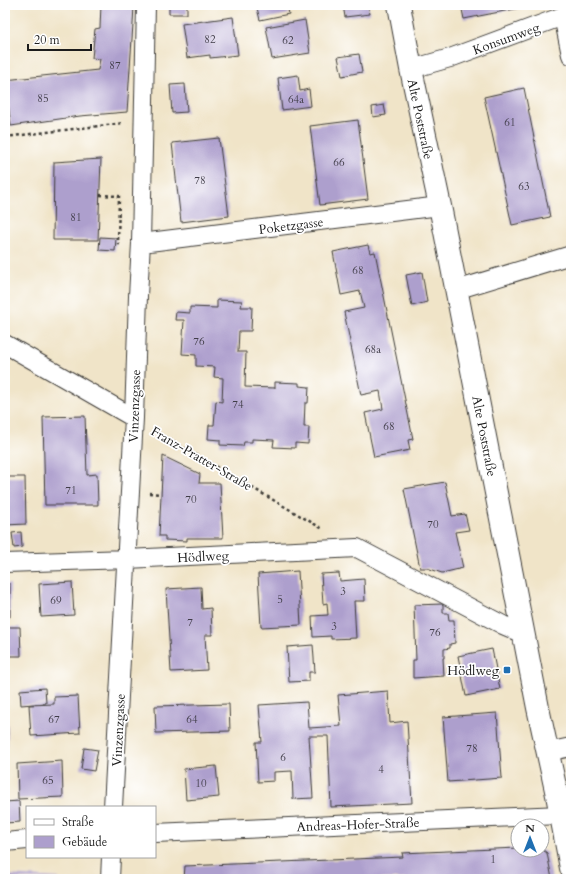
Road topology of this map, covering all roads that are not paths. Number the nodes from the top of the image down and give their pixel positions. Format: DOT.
graph roads {
  1 [pos="146,5"];
  2 [pos="398,5"];
  3 [pos="571,55"];
  4 [pos="411,69"];
  5 [pos="440,206"];
  6 [pos="141,243"];
  7 [pos="571,255"];
  8 [pos="456,290"];
  9 [pos="5,344"];
  10 [pos="134,418"];
  11 [pos="127,559"];
  12 [pos="5,563"];
  13 [pos="524,634"];
  14 [pos="571,747"];
  15 [pos="547,752"];
  16 [pos="113,806"];
  17 [pos="561,816"];
  18 [pos="156,833"];
  19 [pos="26,840"];
  20 [pos="5,842"];
  21 [pos="111,858"];
  22 [pos="571,868"];
  23 [pos="110,879"];
  1 -- 6 [label="street, Vinzenzgasse"];
  2 -- 4 [label="main road, Alte Poststraße"];
  3 -- 4 [label="street, Konsumweg"];
  4 -- 5 [label="main road, Alte Poststraße"];
  5 -- 6 [label="street, Poketzgasse"];
  5 -- 8 [label="main road, Alte Poststraße"];
  6 -- 10 [label="street, Vinzenzgasse"];
  7 -- 8 [label="street"];
  8 -- 13 [label="main road, Alte Poststraße"];
  9 -- 10 [label="street"];
  10 -- 11 [label="street, Vinzenzgasse"];
  11 -- 12 [label="street, Hödlweg"];
  11 -- 13 [label="street, Hödlweg"];
  11 -- 16 [label="street, Vinzenzgasse"];
  13 -- 15 [label="main road, Alte Poststraße"];
  14 -- 15 [label="street"];
  15 -- 17 [label="main road, Alte Poststraße"];
  17 -- 18 [label="street, Andreas-Hofer-Straße"];
  17 -- 22 [label="main road, Alte Poststraße"];
  19 -- 20 [label="street"];
  21 -- 23 [label="street"];
}
